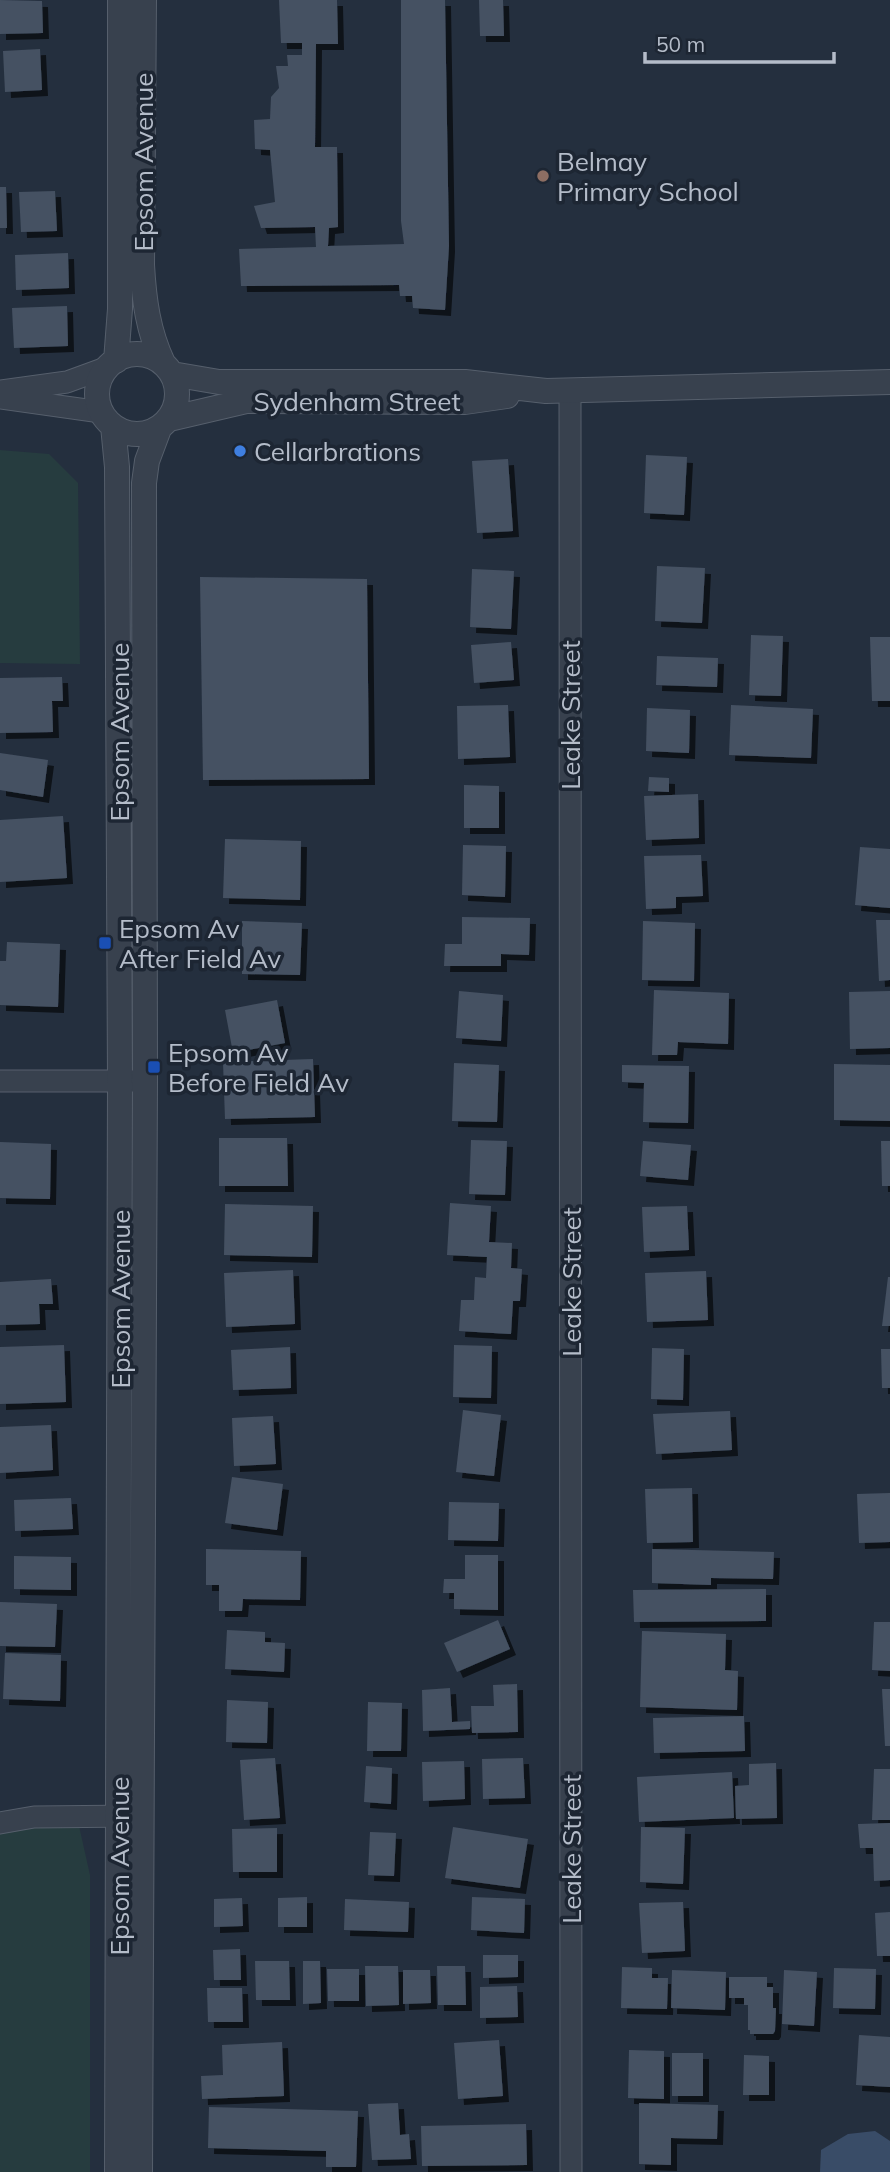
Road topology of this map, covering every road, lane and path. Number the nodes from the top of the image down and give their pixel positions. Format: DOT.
graph roads {
  1 [pos="120,0"];
  2 [pos="144,0"];
  3 [pos="112,364"];
  4 [pos="167,369"];
  5 [pos="890,382"];
  6 [pos="0,391"];
  7 [pos="558,391"];
  8 [pos="0,398"];
  9 [pos="107,419"];
  10 [pos="164,424"];
  11 [pos="0,1081"];
  12 [pos="132,1081"];
  13 [pos="130,1816"];
  14 [pos="0,1823"];
  15 [pos="117,2172"];
  16 [pos="140,2172"];
  17 [pos="571,2172"];
  1 -- 3 [label="street, Epsom Avenue"];
  2 -- 4 [label="street, Epsom Avenue"];
  3 -- 4 [label="street"];
  3 -- 6 [label="street"];
  3 -- 9 [label="street"];
  4 -- 7 [label="street, Sydenham Street"];
  4 -- 10 [label="street"];
  5 -- 7 [label="street, Sydenham Street"];
  7 -- 10 [label="street, Sydenham Street"];
  7 -- 17 [label="street, Leake Street"];
  8 -- 9 [label="street"];
  9 -- 10 [label="street"];
  9 -- 12 [label="street, Epsom Avenue"];
  10 -- 12 [label="street, Epsom Avenue"];
  11 -- 12 [label="street"];
  12 -- 13 [label="street, Epsom Avenue"];
  13 -- 14 [label="street"];
  13 -- 15 [label="street, Epsom Avenue"];
  13 -- 16 [label="street, Epsom Avenue"];
}
